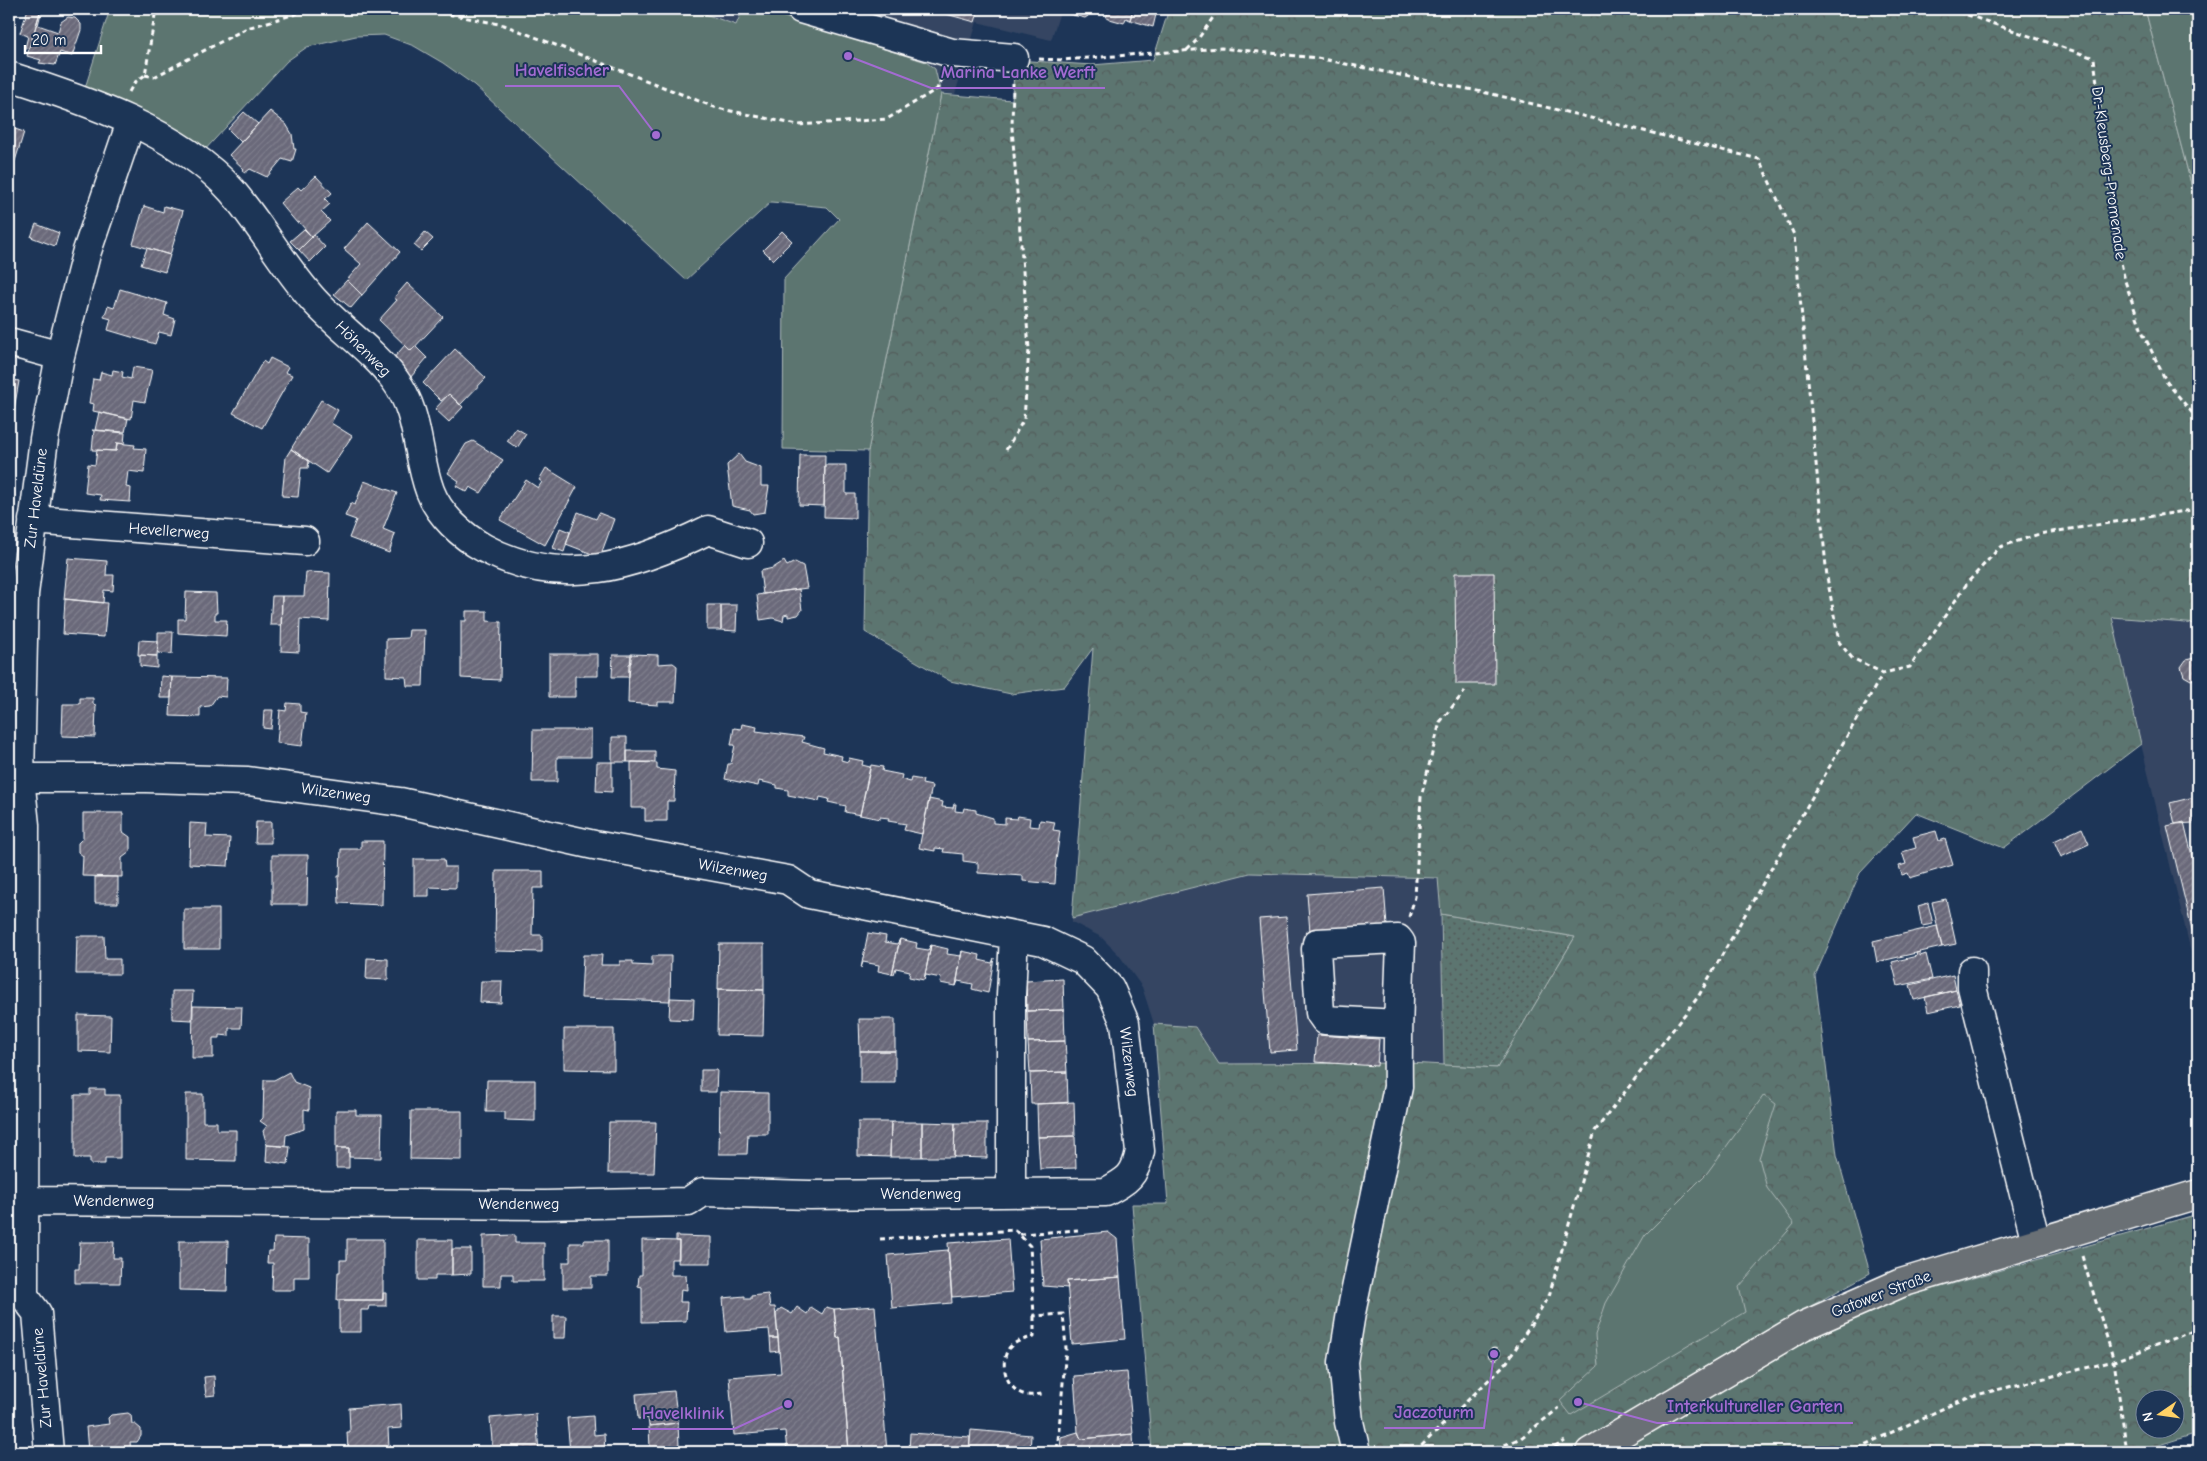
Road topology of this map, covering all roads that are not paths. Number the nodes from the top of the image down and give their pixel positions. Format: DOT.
graph roads {
  1 [pos="800,9"];
  2 [pos="1014,58"];
  3 [pos="9,76"];
  4 [pos="123,118"];
  5 [pos="9,342"];
  6 [pos="60,356"];
  7 [pos="33,520"];
  8 [pos="305,541"];
  9 [pos="748,543"];
  10 [pos="16,668"];
  11 [pos="20,778"];
  12 [pos="1014,935"];
  13 [pos="1972,971"];
  14 [pos="17,985"];
  15 [pos="1398,1024"];
  16 [pos="1011,1193"];
  17 [pos="2198,1194"];
  18 [pos="24,1201"];
  19 [pos="2036,1242"];
  20 [pos="16,1296"];
  21 [pos="49,1452"];
  22 [pos="1356,1452"];
  23 [pos="1590,1452"];
  1 -- 2 [label="street"];
  3 -- 4 [label="street, Höhenweg"];
  4 -- 6 [label="street, Zur Haveldüne"];
  4 -- 9 [label="street, Höhenweg"];
  5 -- 6 [label="street"];
  6 -- 7 [label="street, Zur Haveldüne"];
  7 -- 8 [label="street, Hevellerweg"];
  7 -- 10 [label="street, Zur Haveldüne"];
  10 -- 11 [label="street, Zur Haveldüne"];
  11 -- 12 [label="street, Wilzenweg"];
  11 -- 14 [label="street, Zur Haveldüne"];
  12 -- 16 [label="street"];
  12 -- 16 [label="street, Wilzenweg"];
  13 -- 19 [label="street"];
  14 -- 18 [label="street, Zur Haveldüne"];
  15 -- 15 [label="street"];
  15 -- 22 [label="street"];
  16 -- 18 [label="street, Wendenweg"];
  17 -- 19 [label="main road, Gatower Straße"];
  18 -- 20 [label="street, Zur Haveldüne"];
  19 -- 23 [label="main road, Gatower Straße"];
  20 -- 21 [label="street, Zur Haveldüne"];
}
